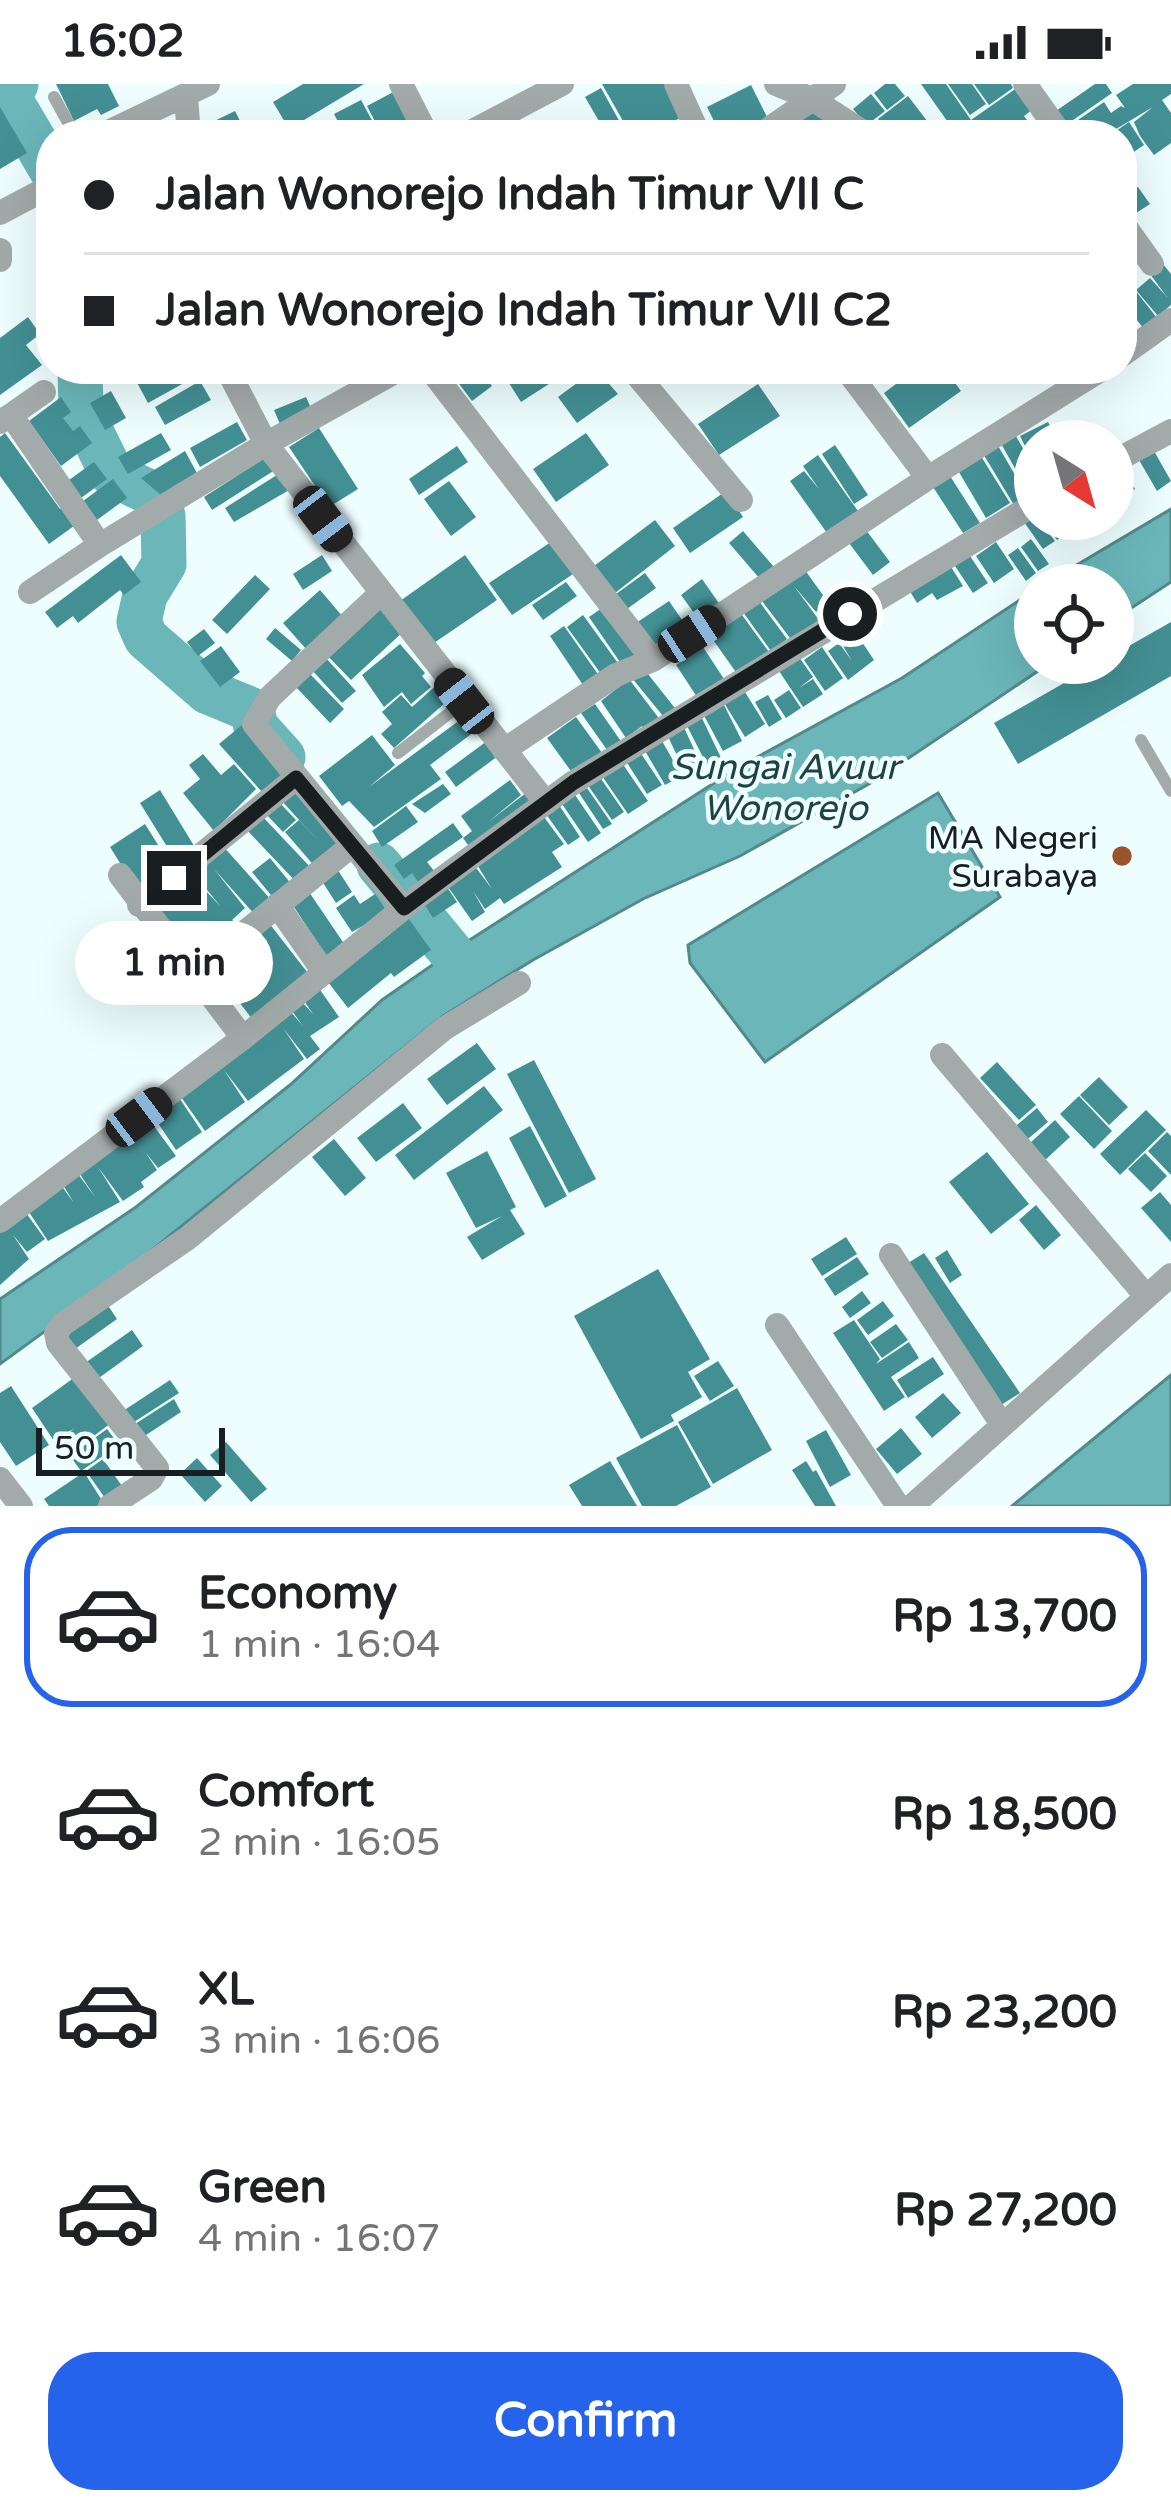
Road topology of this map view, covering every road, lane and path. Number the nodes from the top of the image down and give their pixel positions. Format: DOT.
graph roads {
  1 [pos="401,84"];
  2 [pos="562,84"];
  3 [pos="676,84"];
  4 [pos="776,84"];
  5 [pos="834,84"];
  6 [pos="1025,84"];
  7 [pos="197,90"];
  8 [pos="54,97"];
  9 [pos="812,99"];
  10 [pos="67,120"];
  11 [pos="134,120"];
  12 [pos="191,120"];
  13 [pos="419,120"];
  14 [pos="494,120"];
  15 [pos="692,120"];
  16 [pos="782,120"];
  17 [pos="845,120"];
  18 [pos="1050,120"];
  19 [pos="36,194"];
  20 [pos="0,213"];
  21 [pos="1137,244"];
  22 [pos="0,250"];
  23 [pos="0,260"];
  24 [pos="1151,264"];
  25 [pos="1171,320"];
  26 [pos="1137,344"];
  27 [pos="235,384"];
  28 [pos="373,384"];
  29 [pos="441,384"];
  30 [pos="644,384"];
  31 [pos="857,384"];
  32 [pos="1062,384"];
  33 [pos="44,392"];
  34 [pos="5,418"];
  35 [pos="1171,431"];
  36 [pos="266,444"];
  37 [pos="1134,451"];
  38 [pos="928,478"];
  39 [pos="741,500"];
  40 [pos="1014,517"];
  41 [pos="100,544"];
  42 [pos="30,592"];
  43 [pos="380,594"];
  44 [pos="653,660"];
  45 [pos="464,701"];
  46 [pos="1142,740"];
  47 [pos="504,750"];
  48 [pos="398,753"];
  49 [pos="296,778"];
  50 [pos="1171,791"];
  51 [pos="546,803"];
  52 [pos="350,847"];
  53 [pos="120,875"];
  54 [pos="411,902"];
  55 [pos="139,905"];
  56 [pos="277,905"];
  57 [pos="324,972"];
  58 [pos="192,974"];
  59 [pos="519,983"];
  60 [pos="243,1038"];
  61 [pos="942,1055"];
  62 [pos="0,1221"];
  63 [pos="891,1255"];
  64 [pos="1171,1275"];
  65 [pos="1146,1296"];
  66 [pos="777,1325"];
  67 [pos="1001,1423"];
  68 [pos="0,1478"];
  69 [pos="21,1506"];
  70 [pos="110,1506"];
  71 [pos="898,1506"];
  72 [pos="912,1506"];
  1 -- 13 [label="street"];
  2 -- 14 [label="street"];
  3 -- 15 [label="street"];
  4 -- 9 [label="street"];
  5 -- 9 [label="street"];
  6 -- 18 [label="street"];
  7 -- 11 [label="street"];
  7 -- 12 [label="street"];
  8 -- 10 [label="lane"];
  9 -- 16 [label="street"];
  9 -- 17 [label="street"];
  19 -- 20 [label="street"];
  21 -- 24 [label="street"];
  22 -- 23 [label="street"];
  25 -- 26 [label="street"];
  27 -- 36 [label="street"];
  28 -- 36 [label="street"];
  29 -- 44 [label="street"];
  30 -- 39 [label="street"];
  31 -- 38 [label="street"];
  32 -- 38 [label="street"];
  33 -- 34 [label="street"];
  34 -- 41 [label="street"];
  35 -- 37 [label="street"];
  36 -- 41 [label="street"];
  36 -- 43 [label="street"];
  38 -- 44 [label="street"];
  40 -- 51 [label="street"];
  41 -- 42 [label="street"];
  43 -- 45 [label="street"];
  43 -- 49 [label="street"];
  44 -- 47 [label="street"];
  45 -- 47 [label="street"];
  45 -- 48 [label="lane"];
  46 -- 50 [label="lane"];
  47 -- 51 [label="street"];
  49 -- 52 [label="street"];
  49 -- 55 [label="street"];
  51 -- 54 [label="street"];
  52 -- 54 [label="street"];
  52 -- 56 [label="street"];
  53 -- 55 [label="street"];
  54 -- 57 [label="street"];
  55 -- 58 [label="street"];
  56 -- 57 [label="street"];
  56 -- 58 [label="street"];
  57 -- 60 [label="street"];
  58 -- 60 [label="street"];
  59 -- 70 [label="street"];
  60 -- 62 [label="street"];
  61 -- 65 [label="street"];
  63 -- 67 [label="street"];
  64 -- 65 [label="street"];
  65 -- 67 [label="street"];
  66 -- 71 [label="street"];
  67 -- 72 [label="street"];
  68 -- 69 [label="street"];
}
